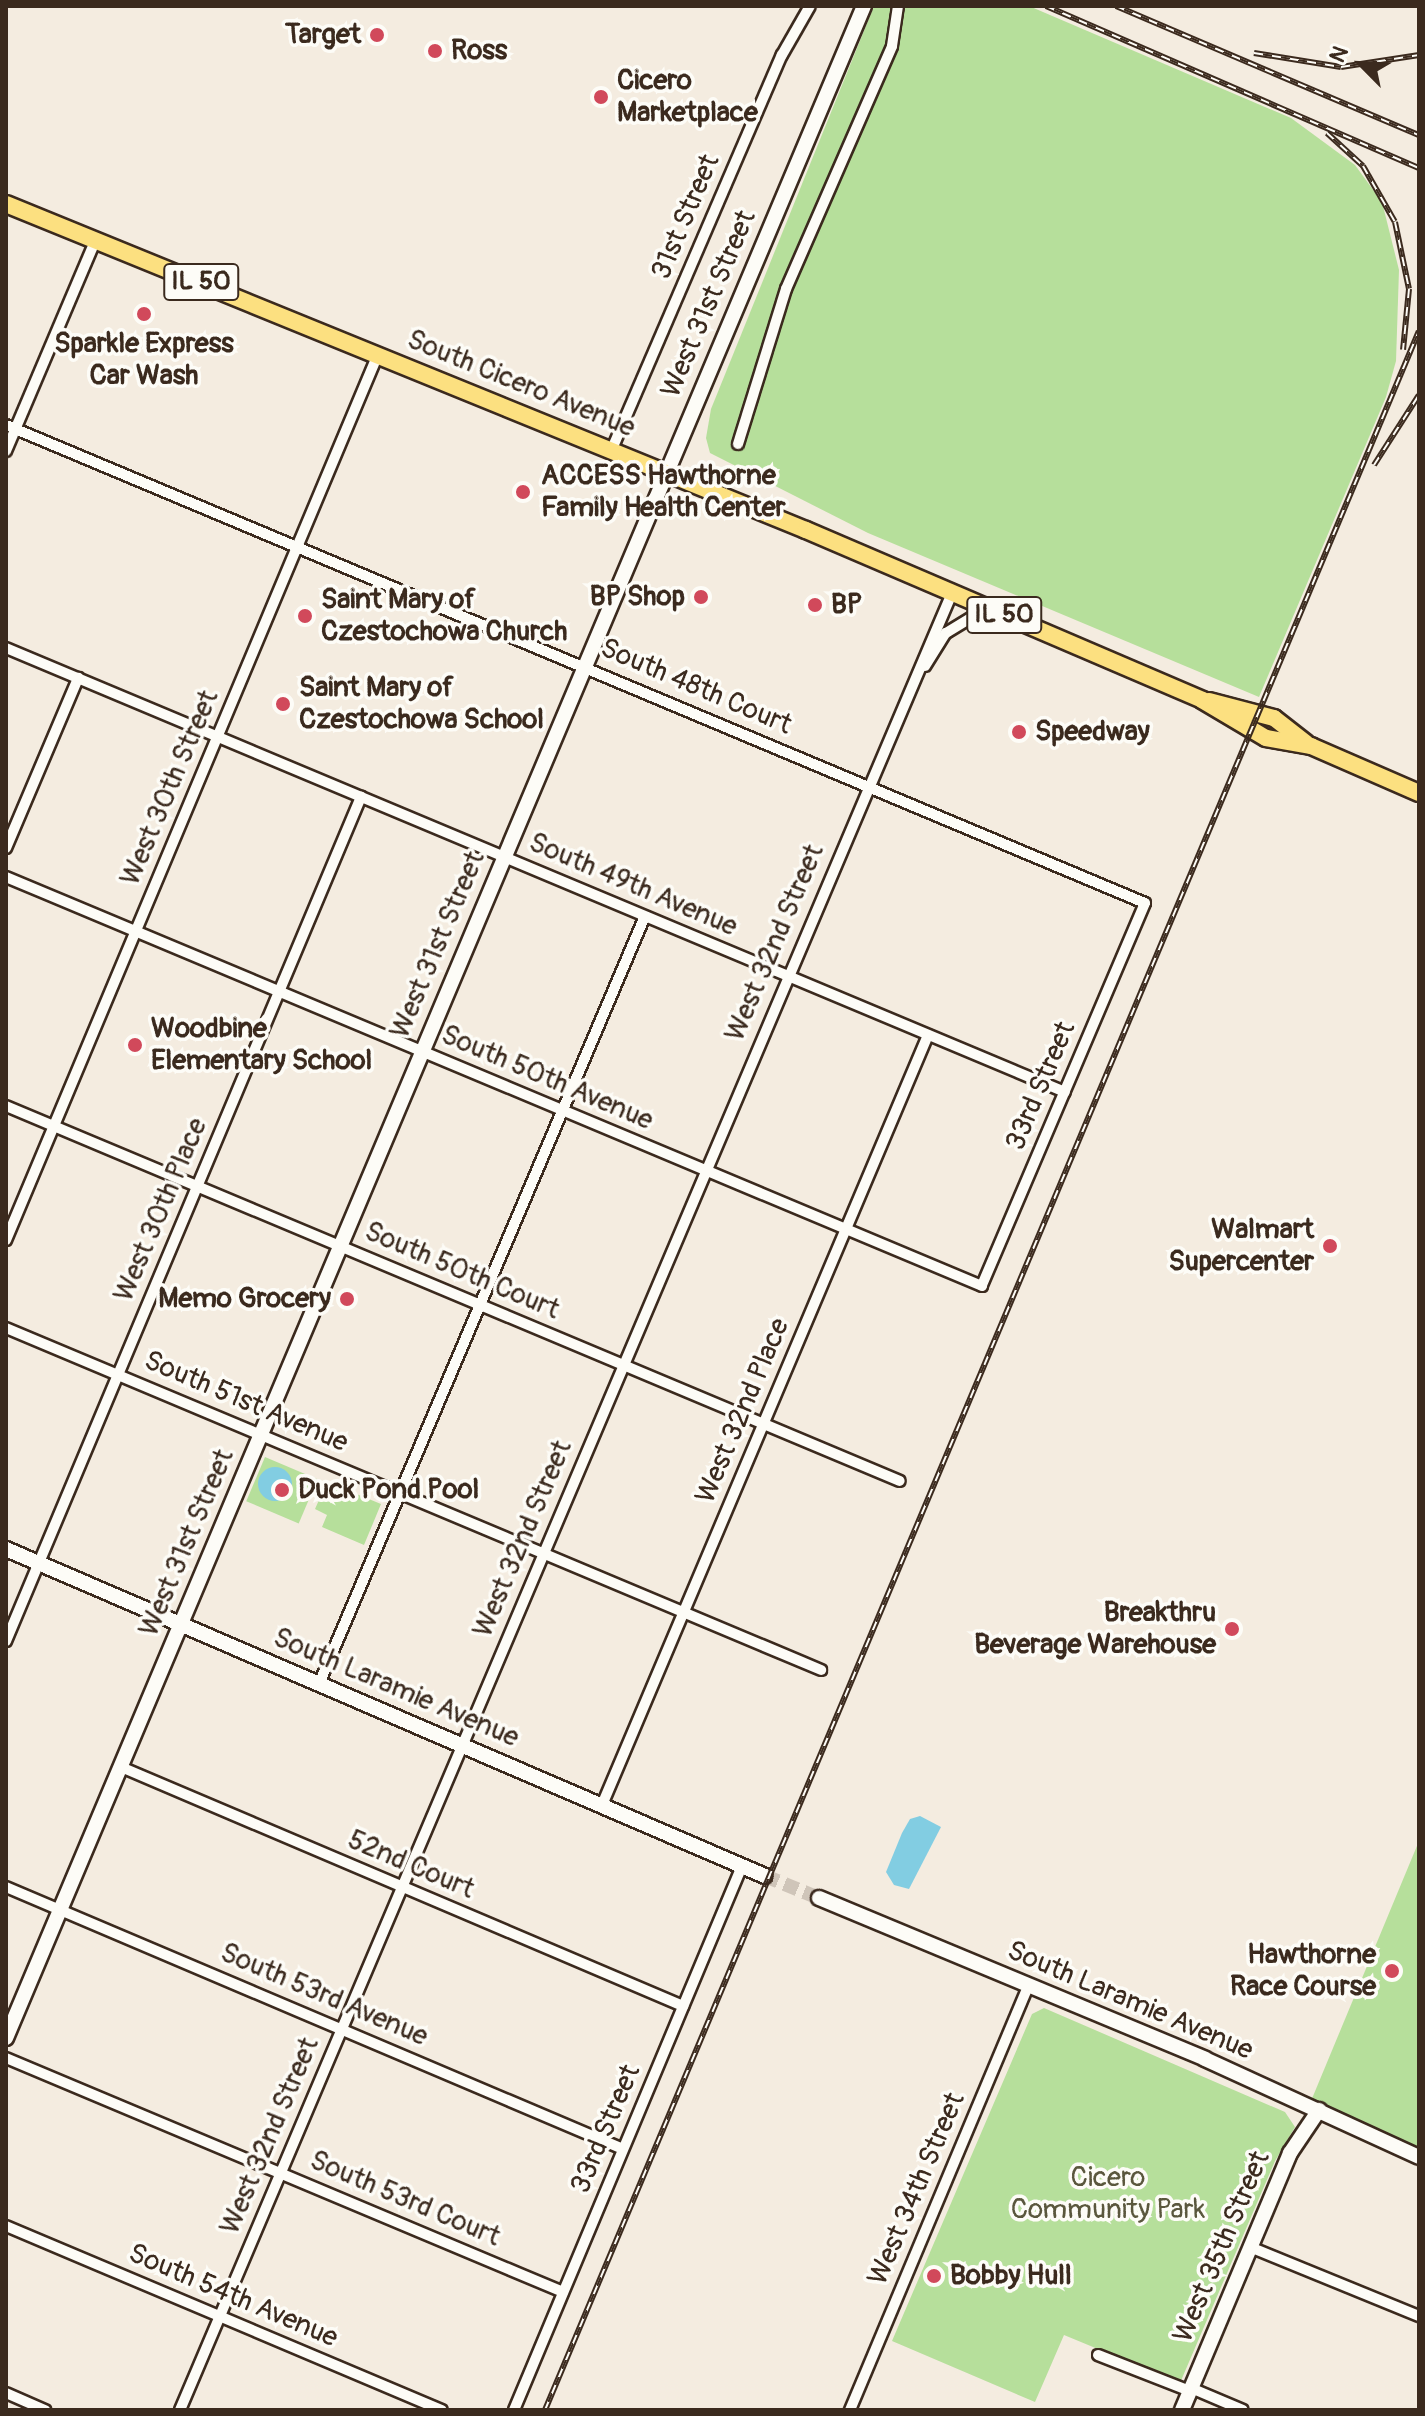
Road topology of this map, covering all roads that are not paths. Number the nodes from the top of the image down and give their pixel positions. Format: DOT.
graph roads {
  1 [pos="810,6"];
  2 [pos="864,6"];
  3 [pos="898,6"];
  4 [pos="6,197"];
  5 [pos="6,204"];
  6 [pos="40,216"];
  7 [pos="96,239"];
  8 [pos="378,354"];
  9 [pos="11,427"];
  10 [pos="738,444"];
  11 [pos="612,449"];
  12 [pos="6,451"];
  13 [pos="666,471"];
  14 [pos="298,547"];
  15 [pos="952,593"];
  16 [pos="987,608"];
  17 [pos="6,648"];
  18 [pos="584,665"];
  19 [pos="78,678"];
  20 [pos="910,688"];
  21 [pos="218,737"];
  22 [pos="867,787"];
  23 [pos="1419,793"];
  24 [pos="361,797"];
  25 [pos="6,848"];
  26 [pos="504,857"];
  27 [pos="6,877"];
  28 [pos="1145,903"];
  29 [pos="645,916"];
  30 [pos="136,932"];
  31 [pos="787,976"];
  32 [pos="279,991"];
  33 [pos="928,1035"];
  34 [pos="421,1051"];
  35 [pos="1065,1092"];
  36 [pos="6,1106"];
  37 [pos="563,1111"];
  38 [pos="54,1126"];
  39 [pos="705,1170"];
  40 [pos="198,1186"];
  41 [pos="846,1229"];
  42 [pos="6,1240"];
  43 [pos="339,1246"];
  44 [pos="982,1286"];
  45 [pos="480,1305"];
  46 [pos="6,1328"];
  47 [pos="623,1365"];
  48 [pos="118,1375"];
  49 [pos="764,1424"];
  50 [pos="260,1434"];
  51 [pos="900,1481"];
  52 [pos="401,1494"];
  53 [pos="6,1549"];
  54 [pos="543,1553"];
  55 [pos="39,1563"];
  56 [pos="684,1612"];
  57 [pos="181,1624"];
  58 [pos="6,1641"];
  59 [pos="821,1670"];
  60 [pos="319,1684"];
  61 [pos="462,1745"];
  62 [pos="121,1767"];
  63 [pos="602,1805"];
  64 [pos="742,1866"];
  65 [pos="765,1876"];
  66 [pos="6,1887"];
  67 [pos="402,1887"];
  68 [pos="819,1898"];
  69 [pos="61,1909"];
  70 [pos="1028,1986"];
  71 [pos="683,2006"];
  72 [pos="341,2029"];
  73 [pos="6,2038"];
  74 [pos="6,2058"];
  75 [pos="1319,2110"];
  76 [pos="623,2149"];
  77 [pos="1419,2157"];
  78 [pos="280,2173"];
  79 [pos="6,2226"];
  80 [pos="1250,2247"];
  81 [pos="563,2292"];
  82 [pos="220,2316"];
  83 [pos="1419,2316"];
  84 [pos="1098,2355"];
  85 [pos="1191,2390"];
  86 [pos="6,2393"];
  87 [pos="45,2410"];
  88 [pos="180,2410"];
  89 [pos="442,2410"];
  90 [pos="514,2410"];
  91 [pos="850,2410"];
  92 [pos="1182,2410"];
  93 [pos="1243,2410"];
  1 -- 11 [label="street, 31st Street"];
  2 -- 13 [label="main road, West 31st Street"];
  3 -- 10 [label="street"];
  4 -- 6 [label="main road, South Cicero Avenue / IL 50"];
  5 -- 6 [label="main road, South Cicero Avenue / IL 50"];
  6 -- 7 [label="main road, South Cicero Avenue / IL 50"];
  7 -- 8 [label="main road, South Cicero Avenue / IL 50"];
  7 -- 9 [label="street"];
  8 -- 11 [label="main road, South Cicero Avenue / IL 50"];
  8 -- 14 [label="street, West 30th Street"];
  9 -- 12 [label="street"];
  9 -- 14 [label="street, South 48th Court"];
  11 -- 13 [label="main road, South Cicero Avenue / IL 50"];
  13 -- 15 [label="main road, South Cicero Avenue / IL 50"];
  13 -- 18 [label="main road, West 31st Street"];
  14 -- 18 [label="street, South 48th Court"];
  14 -- 21 [label="street, West 30th Street"];
  15 -- 16 [label="main road, South Cicero Avenue / IL 50"];
  15 -- 20 [label="street, West 32nd Street"];
  16 -- 20 [label="street, West 32nd Street"];
  16 -- 23 [label="main road, South Cicero Avenue / IL 50"];
  17 -- 19 [label="street, South 49th Avenue"];
  18 -- 22 [label="street, South 48th Court"];
  18 -- 26 [label="main road, West 31st Street"];
  19 -- 21 [label="street, South 49th Avenue"];
  19 -- 25 [label="street"];
  20 -- 22 [label="street, West 32nd Street"];
  21 -- 24 [label="street, South 49th Avenue"];
  21 -- 30 [label="street, West 30th Street"];
  22 -- 28 [label="street, South 48th Court"];
  22 -- 31 [label="street, West 32nd Street"];
  24 -- 26 [label="street, South 49th Avenue"];
  24 -- 32 [label="street, West 30th Place"];
  26 -- 29 [label="street, South 49th Avenue"];
  26 -- 34 [label="main road, West 31st Street"];
  27 -- 30 [label="street, South 50th Avenue"];
  28 -- 35 [label="street, 33rd Street"];
  29 -- 31 [label="street, South 49th Avenue"];
  29 -- 37 [label="street"];
  30 -- 32 [label="street, South 50th Avenue"];
  30 -- 38 [label="street, West 30th Street"];
  31 -- 33 [label="street, South 49th Avenue"];
  31 -- 39 [label="street, West 32nd Street"];
  32 -- 34 [label="street, South 50th Avenue"];
  32 -- 40 [label="street, West 30th Place"];
  33 -- 35 [label="street, South 49th Avenue"];
  33 -- 41 [label="street, West 32nd Place"];
  34 -- 37 [label="street, South 50th Avenue"];
  34 -- 43 [label="main road, West 31st Street"];
  35 -- 44 [label="street, 33rd Street"];
  36 -- 38 [label="street, South 50th Court"];
  37 -- 39 [label="street, South 50th Avenue"];
  37 -- 45 [label="street"];
  38 -- 40 [label="street, South 50th Court"];
  38 -- 42 [label="street, West 30th Street"];
  39 -- 41 [label="street, South 50th Avenue"];
  39 -- 47 [label="street, West 32nd Street"];
  40 -- 43 [label="street, South 50th Court"];
  40 -- 48 [label="street, West 30th Place"];
  41 -- 44 [label="street, South 50th Avenue"];
  41 -- 49 [label="street, West 32nd Place"];
  43 -- 45 [label="street, South 50th Court"];
  43 -- 50 [label="main road, West 31st Street"];
  45 -- 47 [label="street, South 50th Court"];
  45 -- 52 [label="street"];
  46 -- 48 [label="street, South 51st Avenue"];
  47 -- 49 [label="street, South 50th Court"];
  47 -- 54 [label="street, West 32nd Street"];
  48 -- 50 [label="street, South 51st Avenue"];
  48 -- 55 [label="street, West 30th Place"];
  49 -- 51 [label="street, South 50th Court"];
  49 -- 56 [label="street, West 32nd Place"];
  50 -- 52 [label="street, South 51st Avenue"];
  50 -- 57 [label="main road, West 31st Street"];
  52 -- 54 [label="street, South 51st Avenue"];
  52 -- 60 [label="street"];
  53 -- 55 [label="main road, South Laramie Avenue"];
  54 -- 56 [label="street, South 51st Avenue"];
  54 -- 61 [label="street, West 32nd Street"];
  55 -- 57 [label="main road, South Laramie Avenue"];
  55 -- 58 [label="street, West 30th Place"];
  56 -- 59 [label="street, South 51st Avenue"];
  56 -- 63 [label="street, West 32nd Place"];
  57 -- 60 [label="main road, South Laramie Avenue"];
  57 -- 62 [label="main road, West 31st Street"];
  60 -- 61 [label="main road, South Laramie Avenue"];
  61 -- 63 [label="main road, South Laramie Avenue"];
  61 -- 67 [label="street, West 32nd Street"];
  62 -- 67 [label="street, 52nd Court"];
  62 -- 69 [label="main road, West 31st Street"];
  63 -- 64 [label="main road, South Laramie Avenue"];
  64 -- 65 [label="main road, South Laramie Avenue"];
  64 -- 71 [label="street, 33rd Street"];
  66 -- 69 [label="street, South 53rd Avenue"];
  67 -- 71 [label="street, 52nd Court"];
  67 -- 72 [label="street, West 32nd Street"];
  68 -- 70 [label="main road, South Laramie Avenue"];
  69 -- 72 [label="street, South 53rd Avenue"];
  69 -- 73 [label="main road, West 31st Street"];
  70 -- 75 [label="main road, South Laramie Avenue"];
  70 -- 91 [label="street, West 34th Street"];
  71 -- 76 [label="street, 33rd Street"];
  72 -- 76 [label="street, South 53rd Avenue"];
  72 -- 78 [label="street, West 32nd Street"];
  74 -- 78 [label="street, South 53rd Court"];
  75 -- 77 [label="main road, South Laramie Avenue"];
  75 -- 80 [label="main road, West 35th Street"];
  76 -- 81 [label="street, 33rd Street"];
  78 -- 81 [label="street, South 53rd Court"];
  78 -- 82 [label="street, West 32nd Street"];
  79 -- 82 [label="street, South 54th Avenue"];
  80 -- 83 [label="street"];
  80 -- 85 [label="main road, West 35th Street"];
  81 -- 90 [label="street, 33rd Street"];
  82 -- 88 [label="street, West 32nd Street"];
  82 -- 89 [label="street, South 54th Avenue"];
  84 -- 85 [label="street"];
  85 -- 92 [label="main road, West 35th Street"];
  85 -- 93 [label="street"];
  86 -- 87 [label="street"];
}
